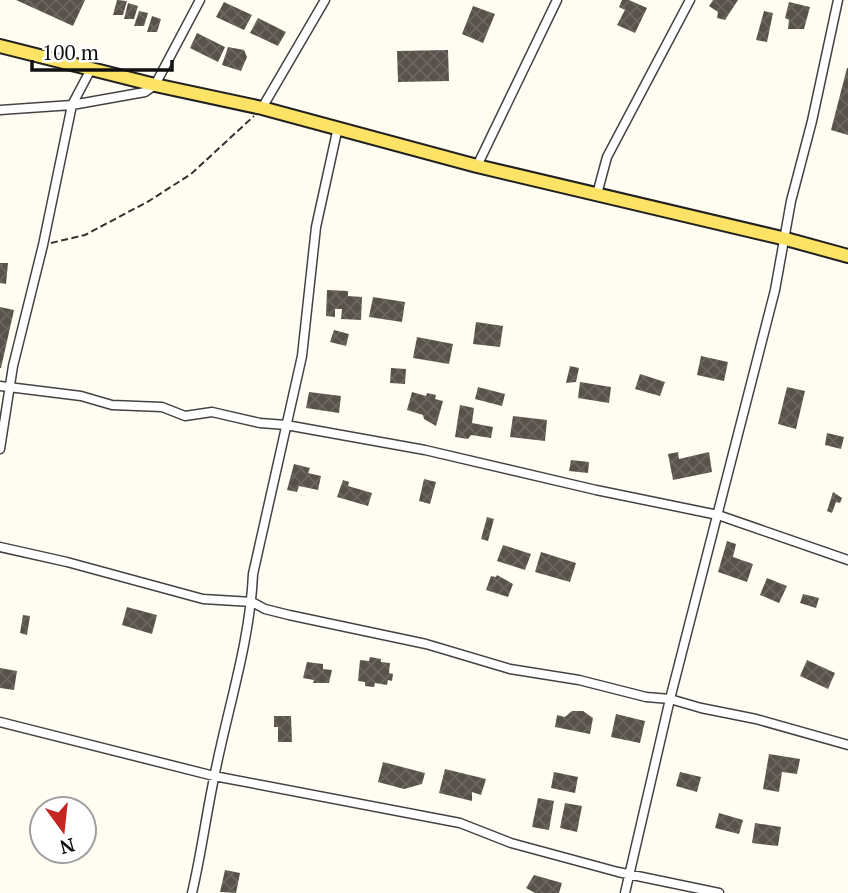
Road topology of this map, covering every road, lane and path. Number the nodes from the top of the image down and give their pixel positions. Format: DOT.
graph roads {
  1 [pos="201,0"];
  2 [pos="325,0"];
  3 [pos="556,0"];
  4 [pos="690,0"];
  5 [pos="838,0"];
  6 [pos="0,46"];
  7 [pos="91,69"];
  8 [pos="155,85"];
  9 [pos="72,105"];
  10 [pos="262,108"];
  11 [pos="0,110"];
  12 [pos="338,128"];
  13 [pos="477,166"];
  14 [pos="597,194"];
  15 [pos="786,239"];
  16 [pos="43,245"];
  17 [pos="848,256"];
  18 [pos="4,387"];
  19 [pos="286,425"];
  20 [pos="0,449"];
  21 [pos="718,515"];
  22 [pos="0,547"];
  23 [pos="848,561"];
  24 [pos="252,602"];
  25 [pos="670,699"];
  26 [pos="0,722"];
  27 [pos="848,745"];
  28 [pos="214,776"];
  29 [pos="630,873"];
  30 [pos="192,893"];
  31 [pos="625,893"];
  32 [pos="719,893"];
  1 -- 8 [label="street"];
  2 -- 10 [label="street"];
  3 -- 13 [label="street"];
  4 -- 14 [label="street"];
  5 -- 15 [label="street"];
  6 -- 7 [label="main road"];
  7 -- 8 [label="main road"];
  7 -- 9 [label="street"];
  8 -- 9 [label="street"];
  8 -- 10 [label="main road"];
  9 -- 11 [label="street"];
  9 -- 16 [label="street"];
  10 -- 12 [label="main road"];
  10 -- 16 [label="path"];
  12 -- 13 [label="main road"];
  12 -- 19 [label="street"];
  13 -- 14 [label="main road"];
  14 -- 15 [label="main road"];
  15 -- 17 [label="main road"];
  15 -- 21 [label="street"];
  16 -- 18 [label="street"];
  18 -- 19 [label="street"];
  18 -- 20 [label="street"];
  19 -- 21 [label="street"];
  19 -- 24 [label="street"];
  21 -- 23 [label="street"];
  21 -- 25 [label="street"];
  22 -- 24 [label="street"];
  24 -- 25 [label="street"];
  24 -- 28 [label="street"];
  25 -- 27 [label="street"];
  25 -- 29 [label="street"];
  26 -- 28 [label="street"];
  28 -- 29 [label="street"];
  28 -- 30 [label="street"];
  29 -- 31 [label="street"];
  29 -- 32 [label="street"];
}
